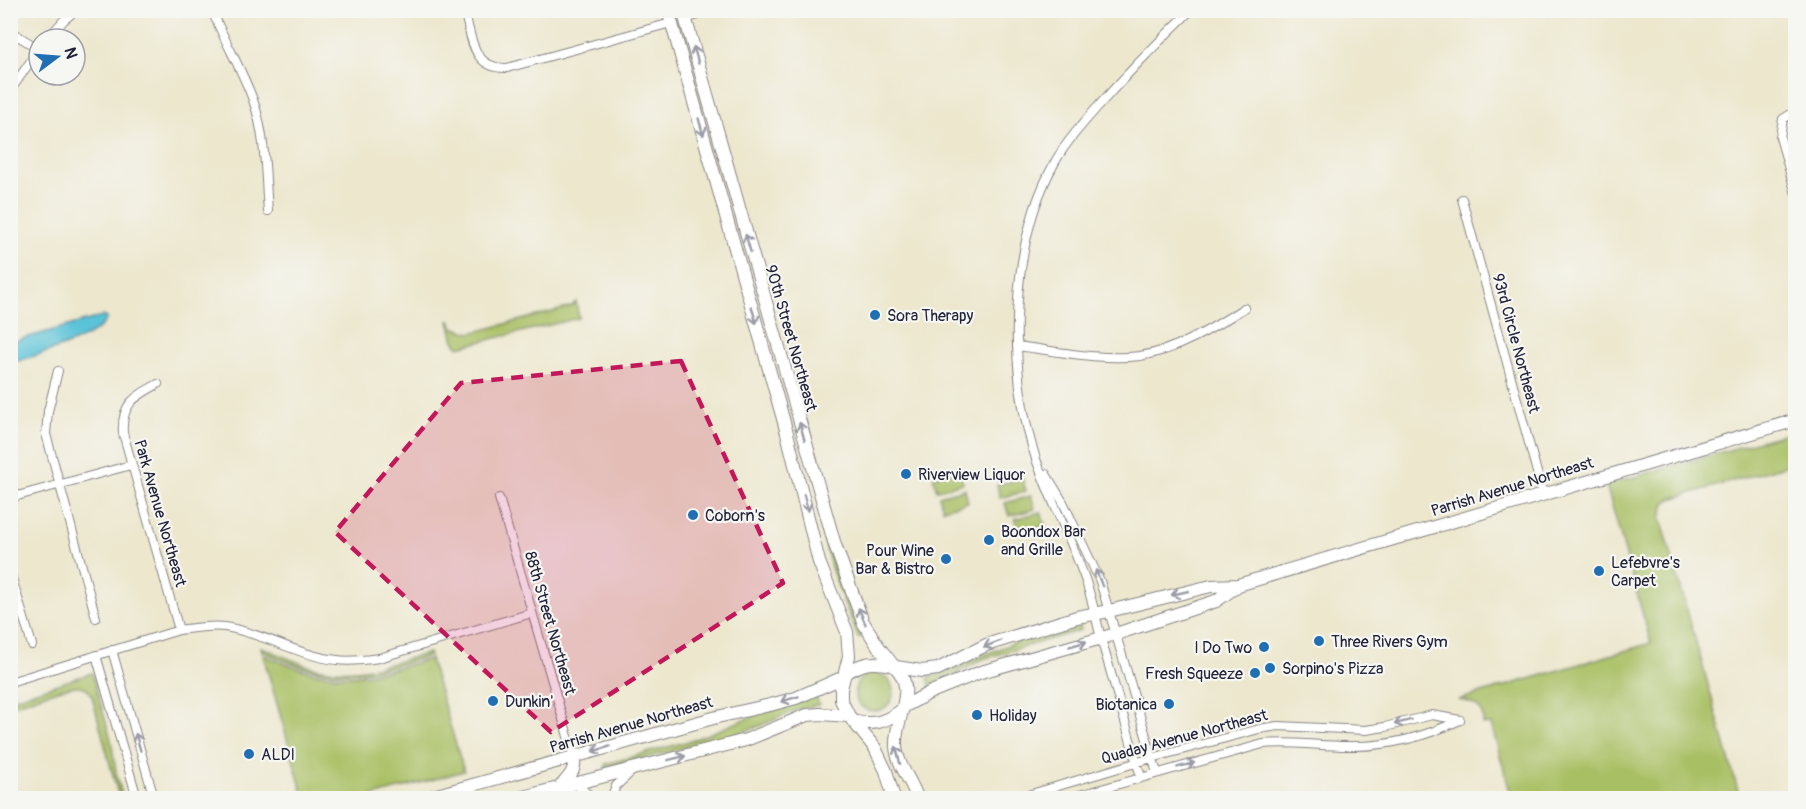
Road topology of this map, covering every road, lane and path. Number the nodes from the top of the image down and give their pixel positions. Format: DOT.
graph roads {
  1 [pos="76,10"];
  2 [pos="212,10"];
  3 [pos="464,10"];
  4 [pos="712,10"];
  5 [pos="1189,11"];
  6 [pos="684,14"];
  7 [pos="669,17"];
  8 [pos="58,27"];
  9 [pos="10,31"];
  10 [pos="27,42"];
  11 [pos="27,66"];
  12 [pos="10,91"];
  13 [pos="1796,111"];
  14 [pos="1796,194"];
  15 [pos="1462,200"];
  16 [pos="268,211"];
  17 [pos="1244,308"];
  18 [pos="1017,346"];
  19 [pos="58,371"];
  20 [pos="158,384"];
  21 [pos="1796,420"];
  22 [pos="1036,458"];
  23 [pos="131,465"];
  24 [pos="58,485"];
  25 [pos="1543,494"];
  26 [pos="10,498"];
  27 [pos="499,498"];
  28 [pos="10,572"];
  29 [pos="1238,585"];
  30 [pos="1109,611"];
  31 [pos="532,613"];
  32 [pos="1095,614"];
  33 [pos="96,618"];
  34 [pos="179,630"];
  35 [pos="1116,634"];
  36 [pos="1101,638"];
  37 [pos="32,645"];
  38 [pos="112,650"];
  39 [pos="96,655"];
  40 [pos="894,666"];
  41 [pos="844,675"];
  42 [pos="10,682"];
  43 [pos="904,707"];
  44 [pos="851,719"];
  45 [pos="574,757"];
  46 [pos="1152,758"];
  47 [pos="1137,763"];
  48 [pos="634,769"];
  49 [pos="1156,773"];
  50 [pos="1141,777"];
  51 [pos="574,783"];
  52 [pos="560,787"];
  53 [pos="137,798"];
  54 [pos="154,798"];
  55 [pos="426,798"];
  56 [pos="519,798"];
  57 [pos="593,798"];
  58 [pos="611,798"];
  59 [pos="894,798"];
  60 [pos="917,798"];
  61 [pos="1018,798"];
  62 [pos="1069,798"];
  1 -- 8 [label="street"];
  2 -- 16 [label="street"];
  3 -- 7 [label="street"];
  4 -- 6 [label="street"];
  5 -- 18 [label="street"];
  40 -- 6 [label="main road, 90th Street Northeast, one-way"];
  7 -- 41 [label="main road, 90th Street Northeast, one-way"];
  9 -- 10 [label="street"];
  11 -- 12 [label="street"];
  13 -- 14 [label="street"];
  15 -- 25 [label="street, 93rd Circle Northeast"];
  17 -- 18 [label="street"];
  18 -- 22 [label="street"];
  19 -- 24 [label="street"];
  20 -- 23 [label="street, Park Avenue Northeast"];
  21 -- 25 [label="main road, Parrish Avenue Northeast"];
  30 -- 22 [label="street, one-way"];
  22 -- 32 [label="street"];
  23 -- 24 [label="street"];
  23 -- 34 [label="street, Park Avenue Northeast"];
  24 -- 26 [label="street"];
  24 -- 33 [label="street"];
  25 -- 29 [label="main road, Parrish Avenue Northeast"];
  27 -- 31 [label="street, 88th Street Northeast"];
  28 -- 37 [label="street"];
  29 -- 30 [label="main road, Parrish Avenue Northeast, one-way"];
  29 -- 35 [label="main road, Parrish Avenue Northeast"];
  30 -- 32 [label="main road, Parrish Avenue Northeast"];
  30 -- 35 [label="street"];
  31 -- 34 [label="street"];
  31 -- 45 [label="street, 88th Street Northeast"];
  32 -- 36 [label="street"];
  32 -- 40 [label="main road, Parrish Avenue Northeast, one-way"];
  34 -- 38 [label="street"];
  35 -- 36 [label="main road, Parrish Avenue Northeast"];
  35 -- 46 [label="street"];
  43 -- 36 [label="main road, Parrish Avenue Northeast, one-way"];
  36 -- 47 [label="street"];
  38 -- 39 [label="street"];
  54 -- 38 [label="street, one-way"];
  39 -- 42 [label="street"];
  39 -- 53 [label="street"];
  40 -- 41 [label="main road"];
  40 -- 43 [label="main road"];
  41 -- 44 [label="main road"];
  41 -- 45 [label="main road, Parrish Avenue Northeast, one-way"];
  43 -- 44 [label="main road"];
  60 -- 43 [label="main road, one-way"];
  48 -- 44 [label="main road, one-way"];
  44 -- 59 [label="main road"];
  45 -- 52 [label="main road"];
  45 -- 55 [label="main road, Parrish Avenue Northeast"];
  46 -- 47 [label="street, Quaday Avenue Northeast"];
  46 -- 49 [label="street"];
  49 -- 46 [label="street, Quaday Avenue Northeast, one-way"];
  47 -- 50 [label="street"];
  47 -- 61 [label="street, Quaday Avenue Northeast"];
  48 -- 51 [label="main road"];
  48 -- 58 [label="street"];
  49 -- 50 [label="street, Quaday Avenue Northeast"];
  50 -- 62 [label="street, Quaday Avenue Northeast"];
  51 -- 52 [label="main road"];
  51 -- 57 [label="street"];
  52 -- 56 [label="main road"];
}
